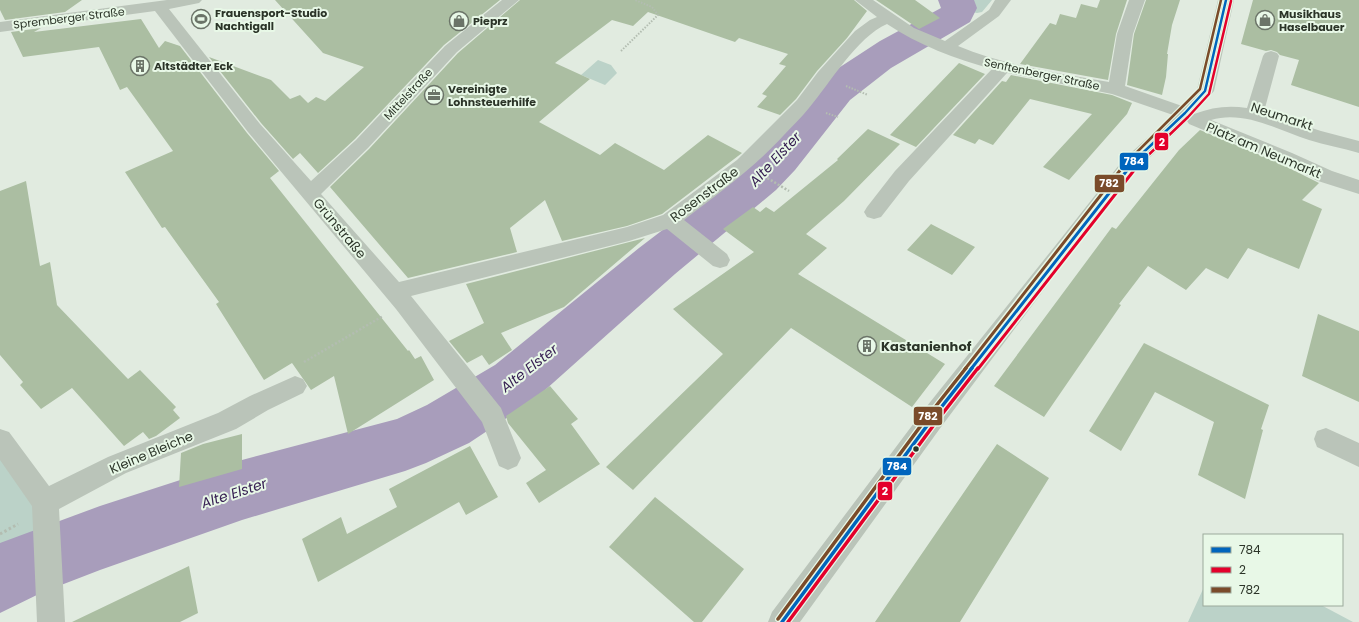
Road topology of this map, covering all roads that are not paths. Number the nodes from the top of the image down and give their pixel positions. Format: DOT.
graph roads {
  1 [pos="194,0"];
  2 [pos="511,0"];
  3 [pos="864,0"];
  4 [pos="1003,0"];
  5 [pos="1136,0"];
  6 [pos="1226,0"];
  7 [pos="139,4"];
  8 [pos="159,6"];
  9 [pos="888,18"];
  10 [pos="0,27"];
  11 [pos="940,45"];
  12 [pos="1271,56"];
  13 [pos="1003,67"];
  14 [pos="1116,89"];
  15 [pos="1205,90"];
  16 [pos="1256,108"];
  17 [pos="1185,113"];
  18 [pos="1359,142"];
  19 [pos="1359,147"];
  20 [pos="1359,187"];
  21 [pos="310,193"];
  22 [pos="874,212"];
  23 [pos="674,224"];
  24 [pos="720,260"];
  25 [pos="398,298"];
  26 [pos="296,376"];
  27 [pos="1326,439"];
  28 [pos="0,440"];
  29 [pos="1359,455"];
  30 [pos="508,458"];
  31 [pos="45,502"];
  32 [pos="51,622"];
  33 [pos="782,622"];
  1 -- 8 [label="street, Spremberger Straße"];
  2 -- 21 [label="street, Mittelstraße"];
  3 -- 9 [label="street, Senftenberger Straße"];
  4 -- 11 [label="street"];
  5 -- 14 [label="street"];
  6 -- 15 [label="street"];
  7 -- 8 [label="street, Spremberger Straße"];
  7 -- 10 [label="street, Spremberger Straße"];
  8 -- 21 [label="street, Grünstraße"];
  9 -- 11 [label="street, Senftenberger Straße"];
  9 -- 23 [label="street, Rosenstraße"];
  11 -- 13 [label="street, Senftenberger Straße"];
  12 -- 16 [label="street"];
  13 -- 14 [label="street, Senftenberger Straße"];
  13 -- 22 [label="street"];
  14 -- 17 [label="street, Senftenberger Straße"];
  15 -- 16 [label="street, Neumarkt"];
  15 -- 17 [label="street"];
  16 -- 18 [label="street, Neumarkt"];
  17 -- 33 [label="street"];
  19 -- 20 [label="street, Platz am Neumarkt"];
  21 -- 25 [label="street, Grünstraße"];
  23 -- 24 [label="street"];
  23 -- 25 [label="street, Rosenstraße"];
  25 -- 30 [label="street, Grünstraße"];
  26 -- 31 [label="street, Kleine Bleiche"];
  27 -- 29 [label="street"];
  28 -- 31 [label="street"];
  31 -- 32 [label="street"];
}
